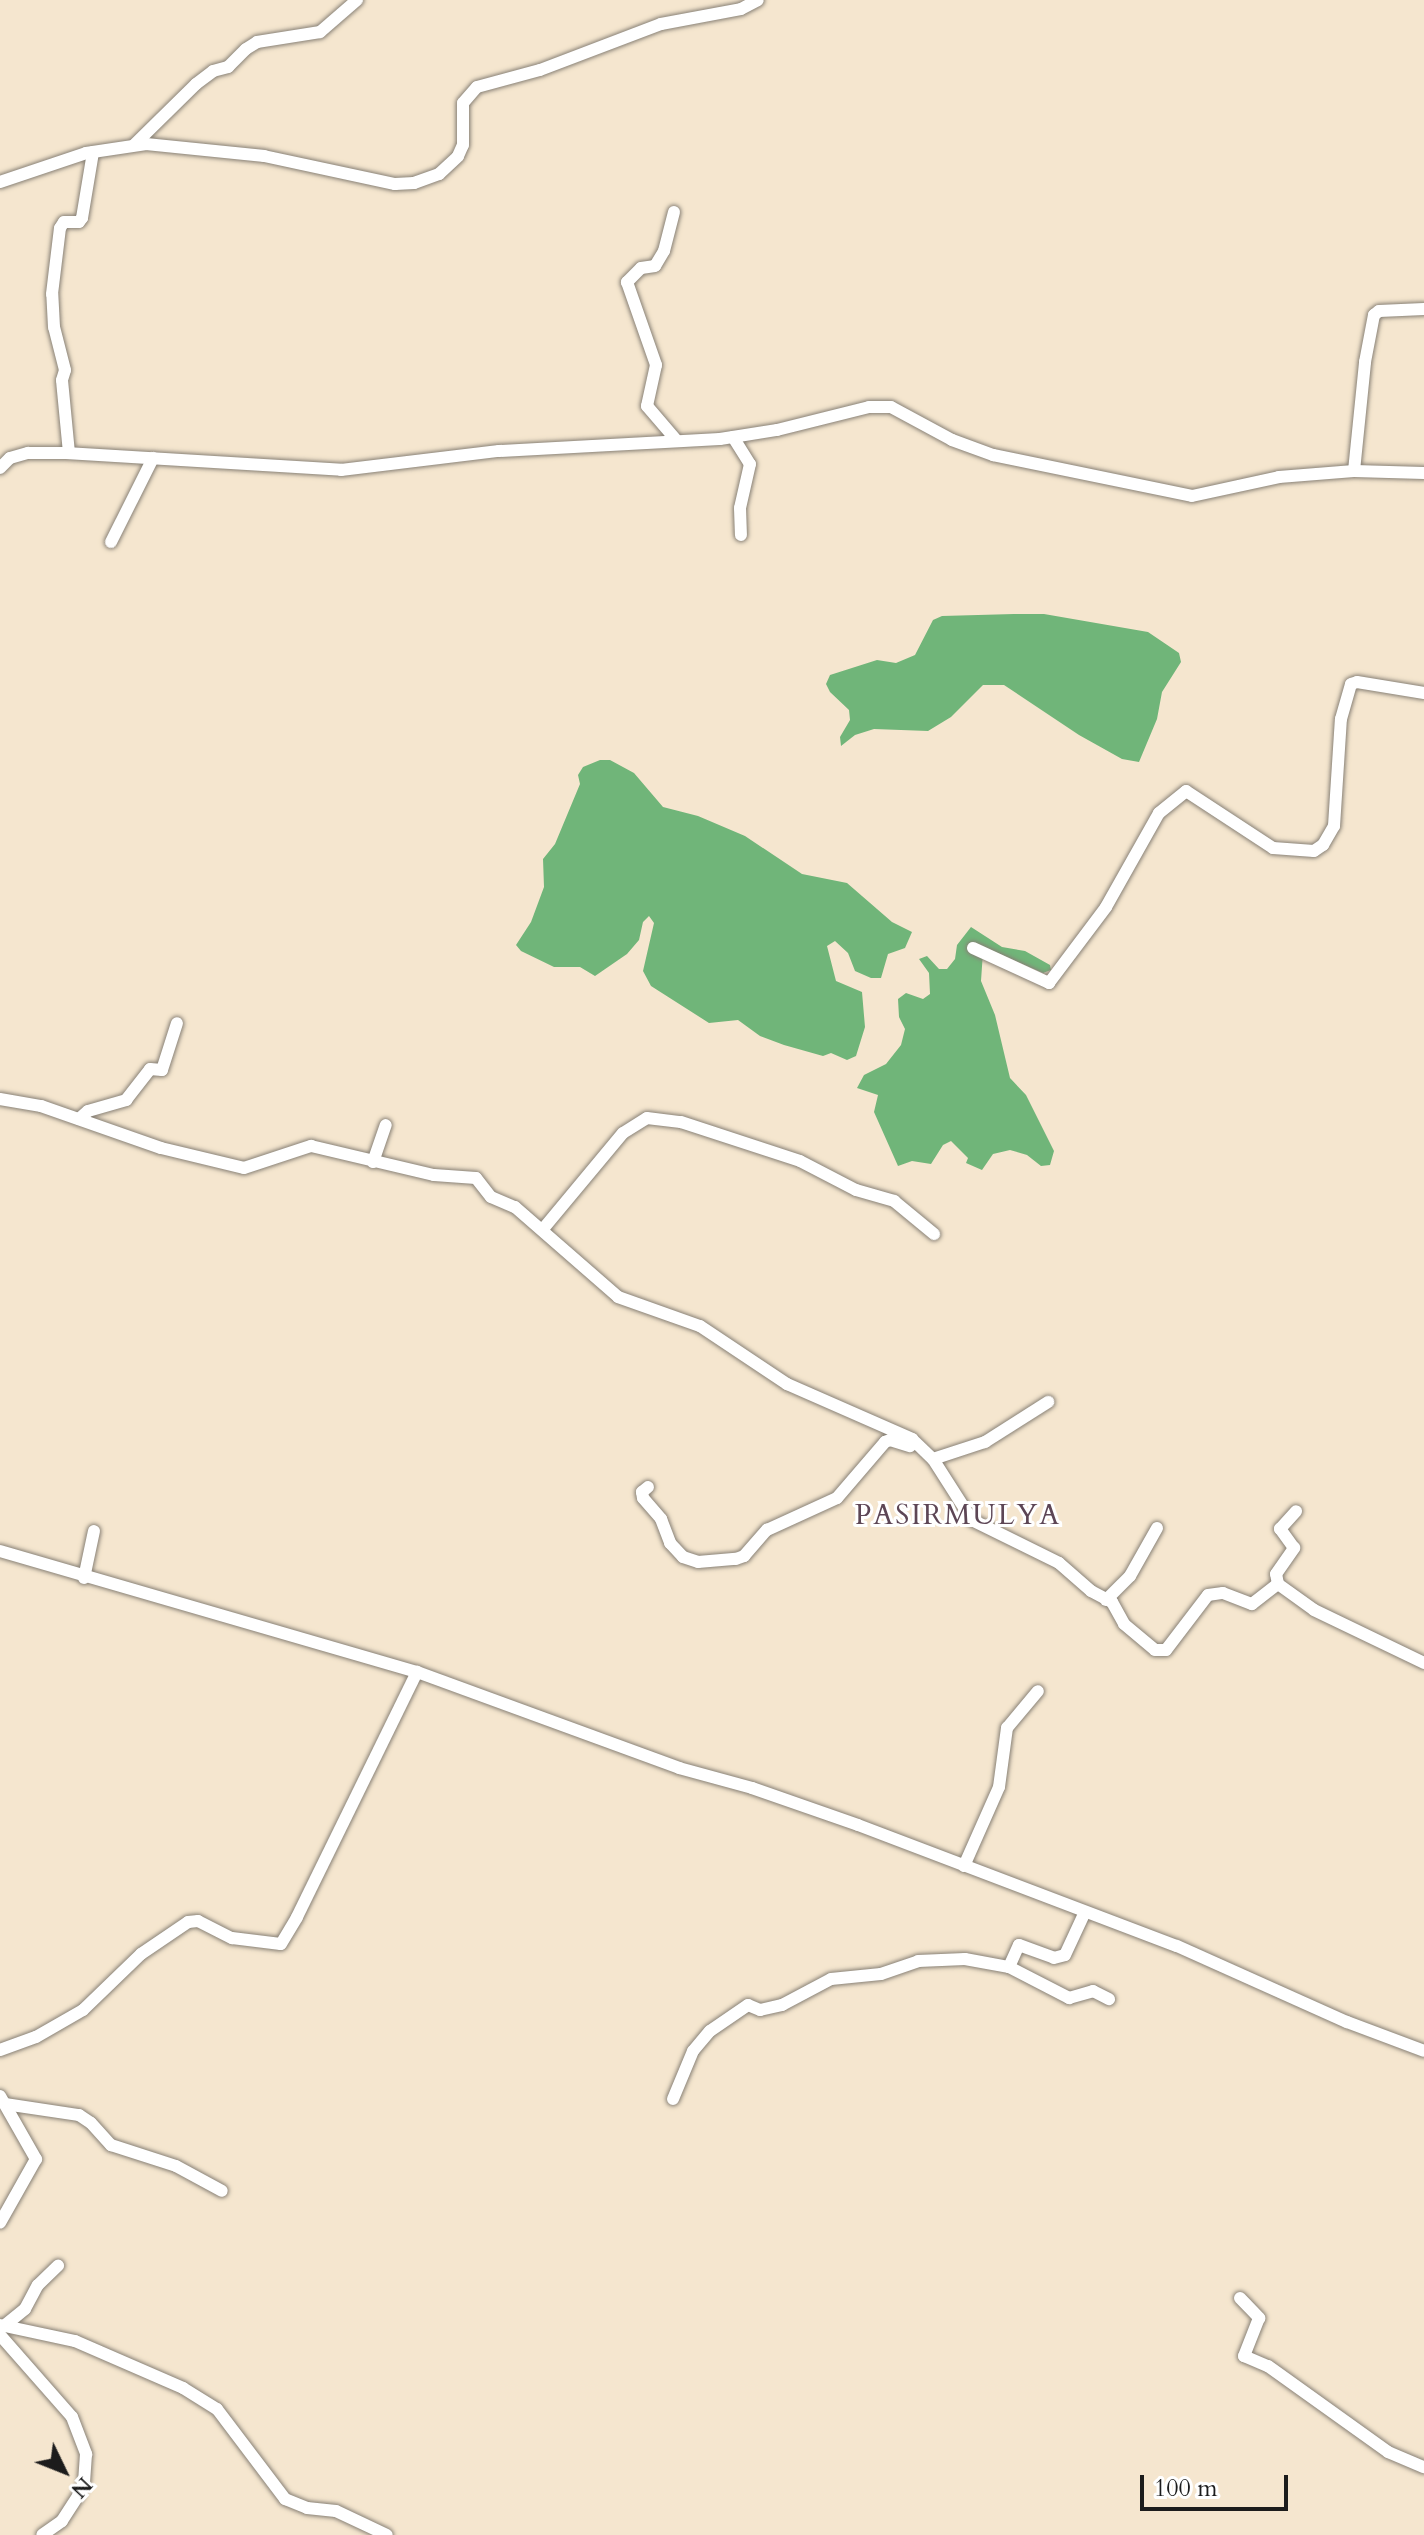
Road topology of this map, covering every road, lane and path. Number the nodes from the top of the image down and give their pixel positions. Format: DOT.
graph roads {
  1 [pos="357,0"];
  2 [pos="758,0"];
  3 [pos="134,145"];
  4 [pos="93,152"];
  5 [pos="0,182"];
  6 [pos="674,212"];
  7 [pos="1424,309"];
  8 [pos="733,437"];
  9 [pos="677,441"];
  10 [pos="69,453"];
  11 [pos="153,458"];
  12 [pos="0,468"];
  13 [pos="1354,471"];
  14 [pos="1424,471"];
  15 [pos="741,535"];
  16 [pos="111,542"];
  17 [pos="1424,693"];
  18 [pos="973,948"];
  19 [pos="177,1023"];
  20 [pos="0,1099"];
  21 [pos="79,1119"];
  22 [pos="386,1125"];
  23 [pos="373,1162"];
  24 [pos="543,1229"];
  25 [pos="934,1234"];
  26 [pos="1048,1402"];
  27 [pos="929,1454"];
  28 [pos="648,1487"];
  29 [pos="1296,1511"];
  30 [pos="1157,1528"];
  31 [pos="94,1531"];
  32 [pos="0,1551"];
  33 [pos="84,1578"];
  34 [pos="1278,1584"];
  35 [pos="1106,1600"];
  36 [pos="1424,1663"];
  37 [pos="417,1672"];
  38 [pos="1038,1691"];
  39 [pos="964,1866"];
  40 [pos="1085,1912"];
  41 [pos="1009,1967"];
  42 [pos="1109,1999"];
  43 [pos="0,2050"];
  44 [pos="1424,2051"];
  45 [pos="673,2099"];
  46 [pos="3,2100"];
  47 [pos="222,2191"];
  48 [pos="1,2219"];
  49 [pos="58,2266"];
  50 [pos="1240,2298"];
  51 [pos="1,2329"];
  52 [pos="1424,2467"];
  53 [pos="42,2535"];
  54 [pos="387,2535"];
  1 -- 3 [label="street"];
  2 -- 3 [label="street"];
  3 -- 4 [label="street"];
  4 -- 5 [label="street"];
  4 -- 10 [label="street"];
  6 -- 9 [label="street"];
  7 -- 13 [label="street"];
  8 -- 9 [label="street"];
  8 -- 13 [label="street"];
  8 -- 15 [label="street"];
  9 -- 11 [label="street"];
  10 -- 11 [label="street"];
  10 -- 12 [label="street"];
  11 -- 16 [label="street"];
  13 -- 14 [label="street"];
  17 -- 18 [label="street"];
  19 -- 21 [label="street"];
  20 -- 21 [label="street"];
  21 -- 23 [label="street"];
  22 -- 23 [label="street"];
  23 -- 24 [label="street"];
  24 -- 25 [label="street"];
  24 -- 27 [label="street"];
  26 -- 27 [label="street"];
  27 -- 28 [label="street"];
  27 -- 35 [label="street"];
  29 -- 34 [label="street"];
  30 -- 35 [label="street"];
  31 -- 33 [label="street"];
  32 -- 33 [label="street"];
  33 -- 37 [label="street"];
  34 -- 35 [label="street"];
  34 -- 36 [label="street"];
  37 -- 39 [label="street"];
  37 -- 43 [label="street"];
  38 -- 39 [label="street"];
  39 -- 40 [label="street"];
  40 -- 41 [label="street"];
  40 -- 44 [label="street"];
  41 -- 42 [label="street"];
  41 -- 45 [label="street"];
  46 -- 47 [label="street"];
  46 -- 48 [label="street"];
  49 -- 51 [label="street"];
  50 -- 52 [label="street"];
  51 -- 53 [label="street"];
  51 -- 54 [label="street"];
}
